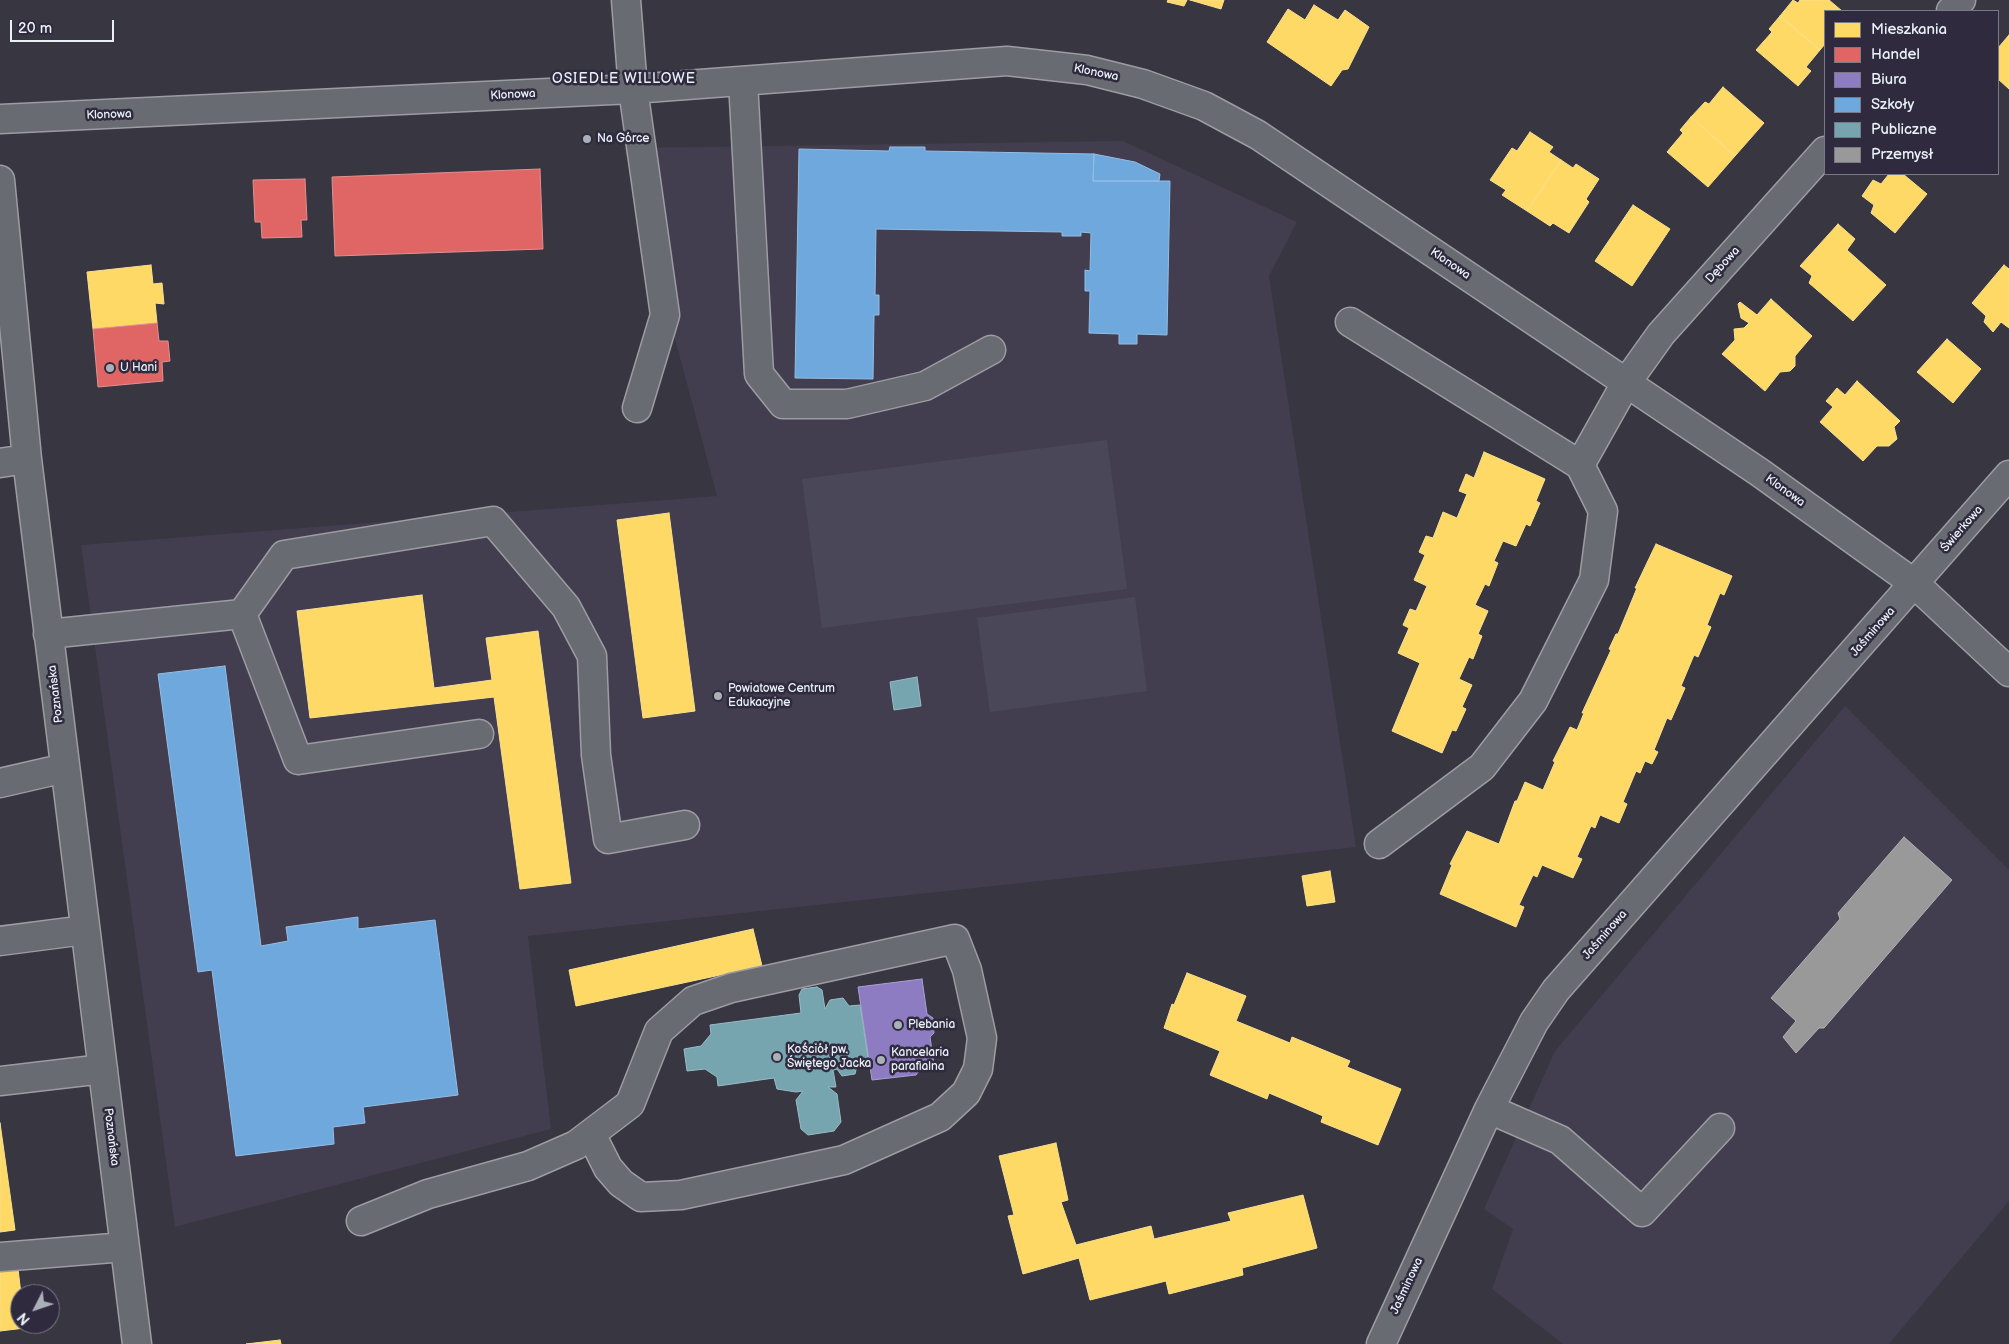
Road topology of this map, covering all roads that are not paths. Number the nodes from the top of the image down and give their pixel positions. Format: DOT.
graph roads {
  1 [pos="626,0"];
  2 [pos="1961,0"];
  3 [pos="1952,10"];
  4 [pos="743,81"];
  5 [pos="633,89"];
  6 [pos="0,119"];
  7 [pos="1824,152"];
  8 [pos="0,180"];
  9 [pos="1350,322"];
  10 [pos="991,350"];
  11 [pos="1626,383"];
  12 [pos="637,408"];
  13 [pos="26,459"];
  14 [pos="0,463"];
  15 [pos="1580,464"];
  16 [pos="2009,475"];
  17 [pos="1915,584"];
  18 [pos="242,614"];
  19 [pos="48,634"];
  20 [pos="2009,672"];
  21 [pos="479,734"];
  22 [pos="65,768"];
  23 [pos="0,782"];
  24 [pos="685,825"];
  25 [pos="1379,844"];
  26 [pos="85,930"];
  27 [pos="0,941"];
  28 [pos="103,1069"];
  29 [pos="0,1081"];
  30 [pos="1489,1109"];
  31 [pos="1720,1128"];
  32 [pos="584,1139"];
  33 [pos="361,1221"];
  34 [pos="125,1247"];
  35 [pos="0,1257"];
  36 [pos="138,1344"];
  37 [pos="1381,1344"];
  1 -- 5 [label="street"];
  2 -- 3 [label="street"];
  4 -- 5 [label="street, Klonowa"];
  4 -- 10 [label="street"];
  4 -- 11 [label="street, Klonowa"];
  5 -- 6 [label="street, Klonowa"];
  5 -- 12 [label="street"];
  7 -- 11 [label="street, Dębowa"];
  8 -- 13 [label="street, Poznańska"];
  9 -- 15 [label="street"];
  11 -- 15 [label="street, Dębowa"];
  11 -- 17 [label="street, Klonowa"];
  13 -- 14 [label="street"];
  13 -- 19 [label="street, Poznańska"];
  15 -- 25 [label="street"];
  16 -- 17 [label="street, Świerkowa"];
  17 -- 20 [label="street, Klonowa"];
  17 -- 30 [label="street, Jaśminowa"];
  18 -- 19 [label="street"];
  18 -- 21 [label="street"];
  18 -- 24 [label="street"];
  19 -- 22 [label="street, Poznańska"];
  22 -- 23 [label="street"];
  22 -- 26 [label="street, Poznańska"];
  26 -- 27 [label="street"];
  26 -- 28 [label="street, Poznańska"];
  28 -- 29 [label="street"];
  28 -- 34 [label="street, Poznańska"];
  30 -- 31 [label="street"];
  30 -- 37 [label="street, Jaśminowa"];
  32 -- 32 [label="street"];
  32 -- 33 [label="street"];
  34 -- 35 [label="street"];
  34 -- 36 [label="street, Poznańska"];
}
